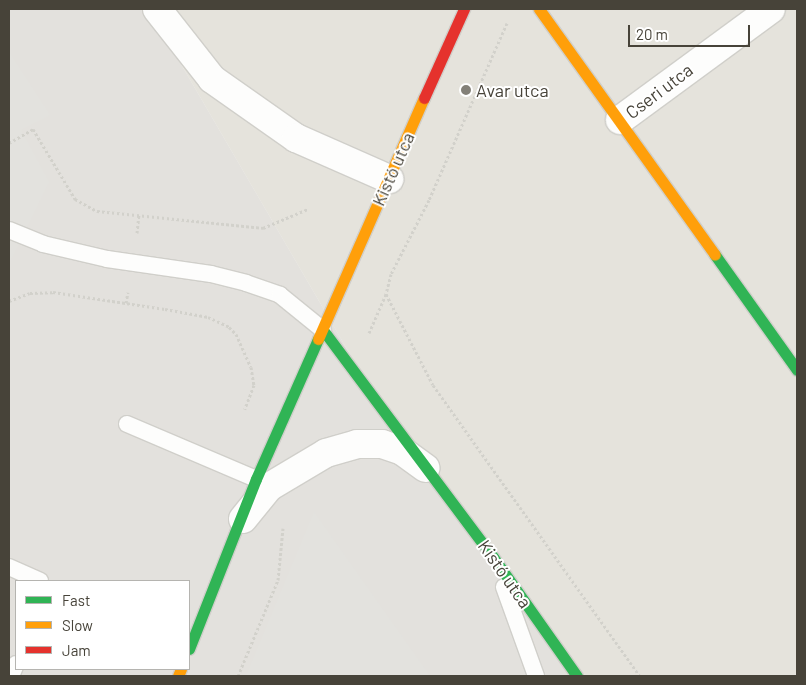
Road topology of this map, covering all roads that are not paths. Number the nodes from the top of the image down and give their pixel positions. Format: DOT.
graph roads {
  1 [pos="157,9"];
  2 [pos="464,9"];
  3 [pos="539,9"];
  4 [pos="771,9"];
  5 [pos="620,120"];
  6 [pos="389,180"];
  7 [pos="9,230"];
  8 [pos="323,330"];
  9 [pos="797,370"];
  10 [pos="127,424"];
  11 [pos="432,473"];
  12 [pos="256,479"];
  13 [pos="226,551"];
  14 [pos="493,556"];
  15 [pos="9,567"];
  16 [pos="38,580"];
  17 [pos="190,646"];
  18 [pos="536,676"];
  19 [pos="577,676"];
  1 -- 6 [label="street"];
  2 -- 6 [label="street, Kistó utca"];
  3 -- 5 [label="street"];
  4 -- 5 [label="street, Cseri utca"];
  5 -- 9 [label="street"];
  6 -- 8 [label="street, Kistó utca"];
  7 -- 8 [label="lane"];
  8 -- 11 [label="street, Kistó utca"];
  8 -- 12 [label="street, Kistó utca"];
  10 -- 12 [label="lane"];
  11 -- 13 [label="street, Kistó utca"];
  11 -- 14 [label="street, Kistó utca"];
  12 -- 13 [label="street, Kistó utca"];
  13 -- 17 [label="street, Kistó utca"];
  14 -- 18 [label="lane"];
  14 -- 19 [label="street, Kistó utca"];
  15 -- 16 [label="lane"];
}
